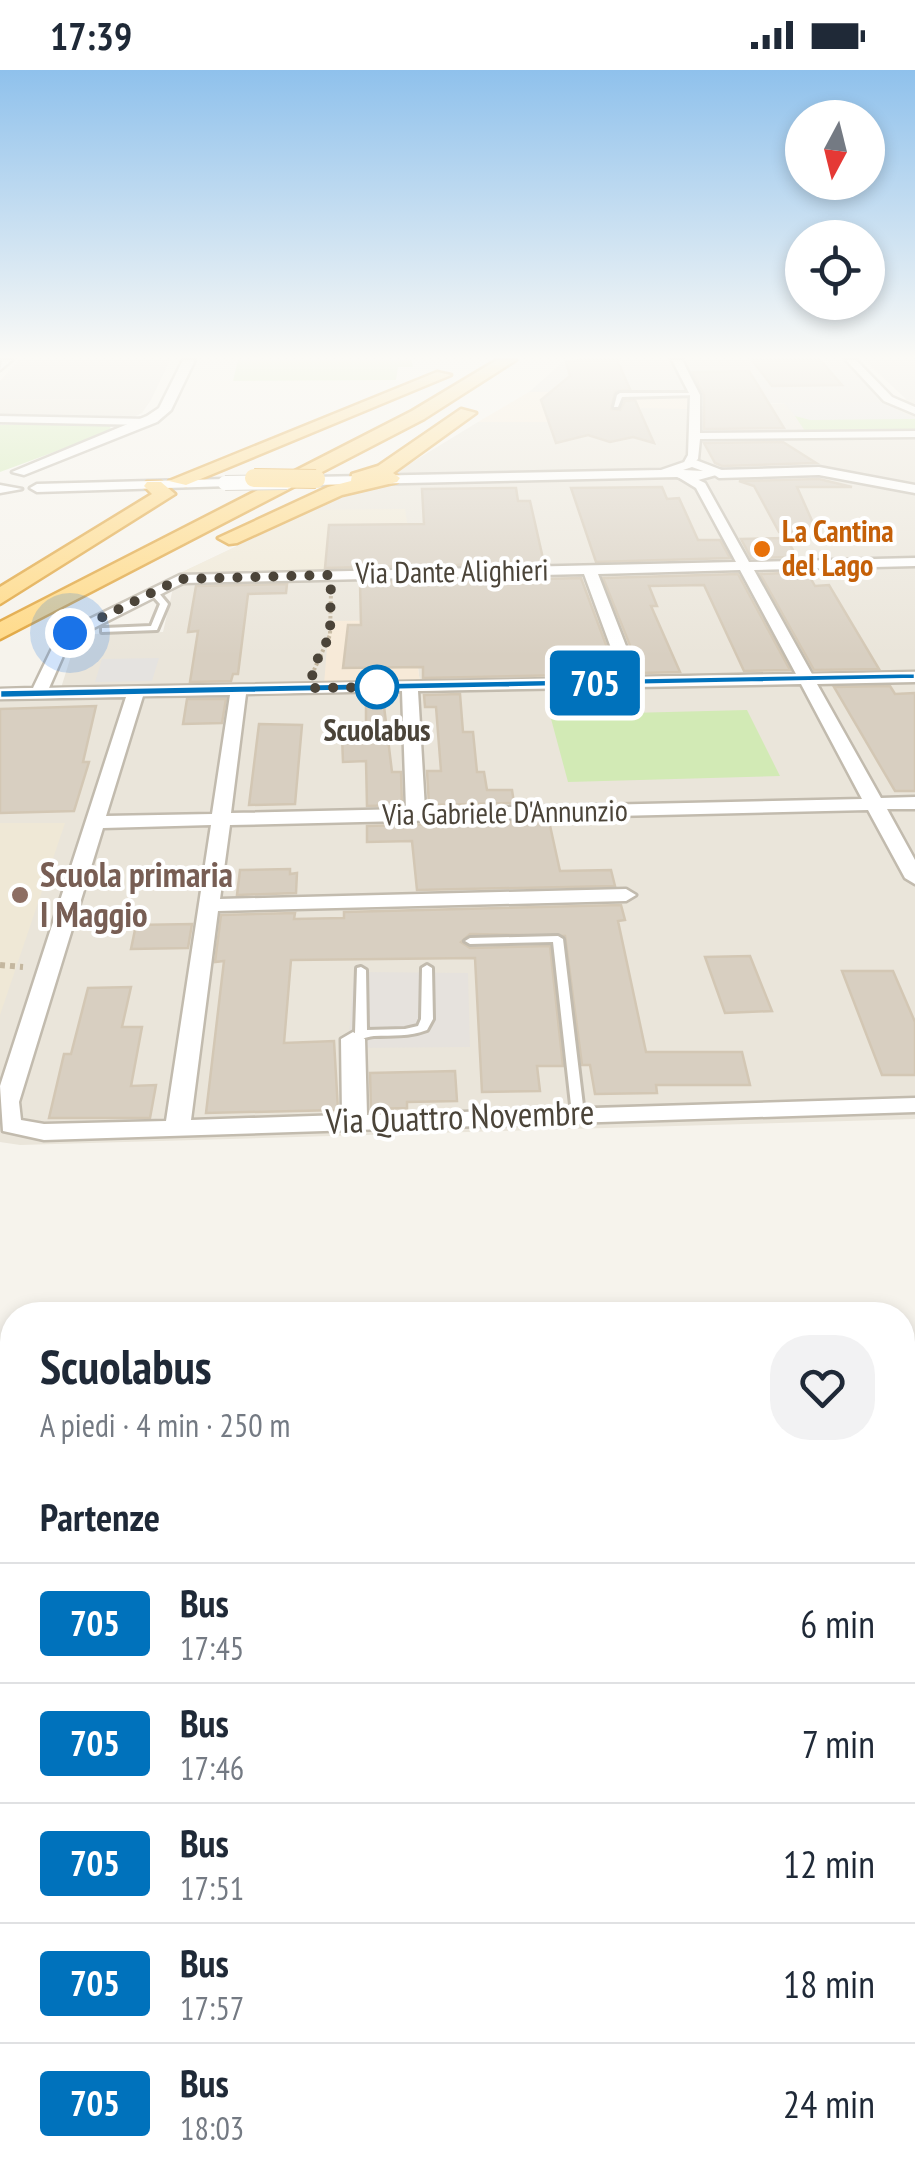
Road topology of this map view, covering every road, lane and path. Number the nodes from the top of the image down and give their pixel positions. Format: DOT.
graph roads {
  1 [pos="56,459"];
  2 [pos="65,459"];
  3 [pos="231,459"];
  4 [pos="307,459"];
  5 [pos="334,459"];
  6 [pos="385,459"];
  7 [pos="695,459"];
  8 [pos="696,471"];
  9 [pos="19,472"];
  10 [pos="63,475"];
  11 [pos="351,479"];
  12 [pos="179,480"];
  13 [pos="237,480"];
  14 [pos="3,482"];
  15 [pos="154,486"];
  16 [pos="37,488"];
  17 [pos="915,489"];
  18 [pos="915,562"];
  19 [pos="744,566"];
  20 [pos="589,569"];
  21 [pos="331,575"];
  22 [pos="155,594"];
  23 [pos="0,597"];
  24 [pos="0,614"];
  25 [pos="105,630"];
  26 [pos="0,633"];
  27 [pos="915,677"];
  28 [pos="806,679"];
  29 [pos="632,682"];
  30 [pos="410,686"];
  31 [pos="310,688"];
  32 [pos="238,689"];
  33 [pos="136,691"];
  34 [pos="39,693"];
  35 [pos="0,694"];
  36 [pos="915,803"];
  37 [pos="875,804"];
  38 [pos="416,816"];
  39 [pos="220,820"];
  40 [pos="96,822"];
  41 [pos="915,878"];
  42 [pos="626,896"];
  43 [pos="208,905"];
  44 [pos="470,941"];
  45 [pos="427,968"];
  46 [pos="361,970"];
  47 [pos="357,1036"];
  48 [pos="915,1105"];
  49 [pos="578,1114"];
  50 [pos="354,1120"];
  51 [pos="4,1122"];
  52 [pos="178,1126"];
  1 -- 9 [label="street"];
  2 -- 10 [label="street"];
  3 -- 12 [label="highway"];
  4 -- 24 [label="highway"];
  5 -- 26 [label="highway"];
  6 -- 11 [label="highway"];
  7 -- 8 [label="street"];
  8 -- 11 [label="street"];
  8 -- 17 [label="street"];
  8 -- 19 [label="street"];
  9 -- 10 [label="street"];
  9 -- 14 [label="street"];
  10 -- 12 [label="street"];
  10 -- 16 [label="street"];
  11 -- 13 [label="highway, bridge"];
  11 -- 13 [label="street, bridge"];
  11 -- 26 [label="highway"];
  12 -- 13 [label="street"];
  13 -- 15 [label="street"];
  14 -- 16 [label="street"];
  15 -- 16 [label="street"];
  15 -- 23 [label="highway"];
  18 -- 19 [label="street, Via Dante Alighieri"];
  19 -- 20 [label="street, Via Dante Alighieri"];
  19 -- 28 [label="street"];
  20 -- 21 [label="street, Via Dante Alighieri"];
  20 -- 29 [label="street"];
  21 -- 22 [label="street, Via Dante Alighieri"];
  21 -- 31 [label="path"];
  22 -- 25 [label="lane"];
  22 -- 34 [label="street, Via Dante Alighieri"];
  27 -- 28 [label="street"];
  28 -- 29 [label="street"];
  28 -- 37 [label="street"];
  29 -- 30 [label="street"];
  30 -- 31 [label="street"];
  30 -- 38 [label="street"];
  31 -- 32 [label="street"];
  32 -- 33 [label="street"];
  32 -- 39 [label="street"];
  33 -- 34 [label="street"];
  33 -- 40 [label="street"];
  34 -- 35 [label="street"];
  36 -- 37 [label="street, Via Gabriele D'Annunzio"];
  37 -- 38 [label="street, Via Gabriele D'Annunzio"];
  37 -- 41 [label="street"];
  38 -- 39 [label="street, Via Gabriele D'Annunzio"];
  39 -- 40 [label="street, Via Gabriele D'Annunzio"];
  39 -- 43 [label="street"];
  40 -- 51 [label="street"];
  42 -- 43 [label="street"];
  43 -- 52 [label="street"];
  44 -- 49 [label="lane"];
  45 -- 47 [label="lane"];
  46 -- 47 [label="lane"];
  47 -- 50 [label="street"];
  48 -- 49 [label="street, Via Quattro Novembre"];
  49 -- 50 [label="street, Via Quattro Novembre"];
  50 -- 52 [label="street, Via Quattro Novembre"];
  51 -- 52 [label="street, Via Quattro Novembre"];
}
